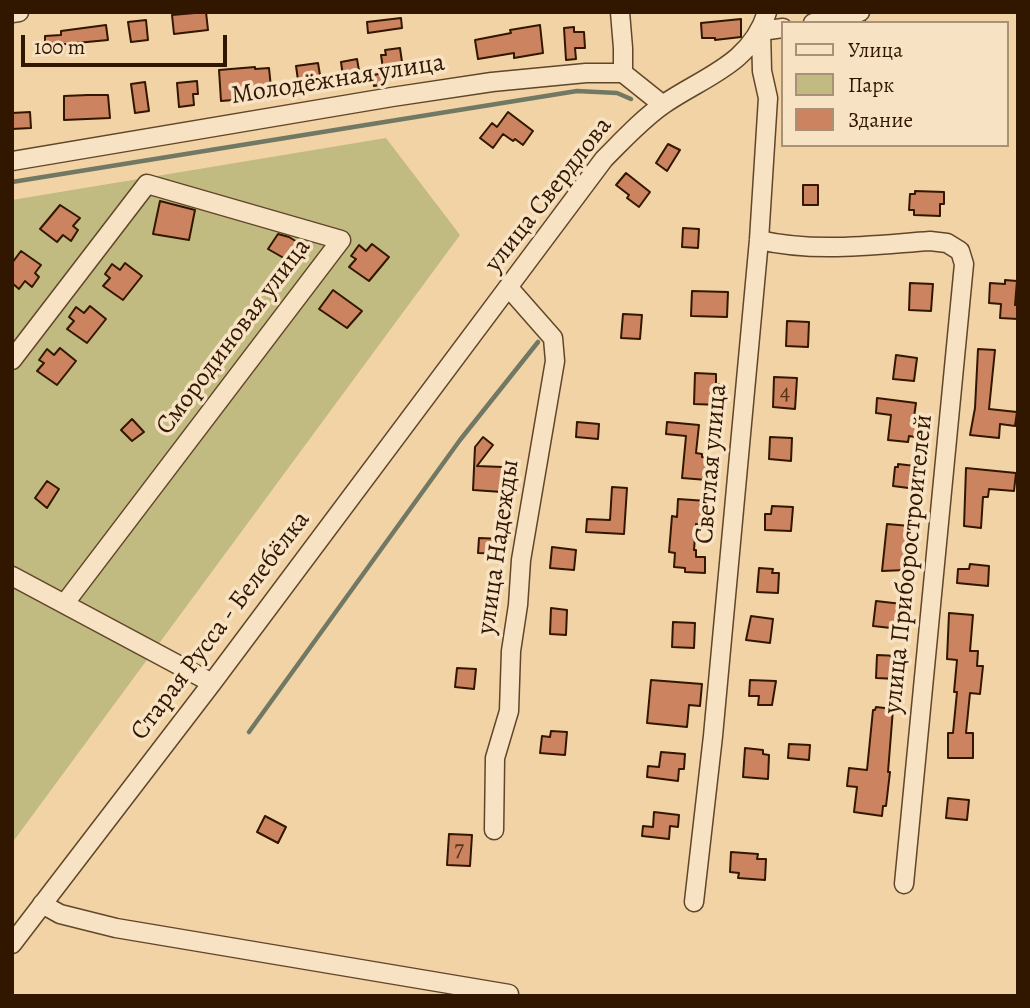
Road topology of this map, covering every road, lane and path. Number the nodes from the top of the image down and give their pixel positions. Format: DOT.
graph roads {
  1 [pos="19,12"];
  2 [pos="620,12"];
  3 [pos="767,12"];
  4 [pos="860,12"];
  5 [pos="12,13"];
  6 [pos="822,21"];
  7 [pos="782,28"];
  8 [pos="761,31"];
  9 [pos="623,73"];
  10 [pos="663,105"];
  11 [pos="12,161"];
  12 [pos="759,240"];
  13 [pos="509,288"];
  14 [pos="471,338"];
  15 [pos="12,360"];
  16 [pos="12,576"];
  17 [pos="65,603"];
  18 [pos="212,683"];
  19 [pos="494,830"];
  20 [pos="904,884"];
  21 [pos="694,902"];
  22 [pos="42,904"];
  23 [pos="12,944"];
  24 [pos="509,994"];
  1 -- 5 [label="street"];
  2 -- 9 [label="street"];
  3 -- 8 [label="street, улица Свердлова"];
  4 -- 6 [label="street"];
  7 -- 8 [label="street"];
  8 -- 10 [label="street, улица Свердлова"];
  8 -- 12 [label="street, Светлая улица"];
  9 -- 10 [label="street"];
  9 -- 11 [label="street, Молодёжная улица"];
  10 -- 13 [label="street, улица Свердлова"];
  12 -- 20 [label="street, улица Приборостроителей"];
  12 -- 21 [label="street, Светлая улица"];
  13 -- 14 [label="street, улица Свердлова"];
  13 -- 19 [label="street, улица Надежды"];
  14 -- 18 [label="street, Старая Русса - Белебёлка"];
  15 -- 17 [label="street, Смородиновая улица"];
  16 -- 17 [label="street"];
  17 -- 18 [label="street"];
  18 -- 22 [label="street, Старая Русса - Белебёлка"];
  22 -- 23 [label="street, Старая Русса - Белебёлка"];
  22 -- 24 [label="street"];
}
